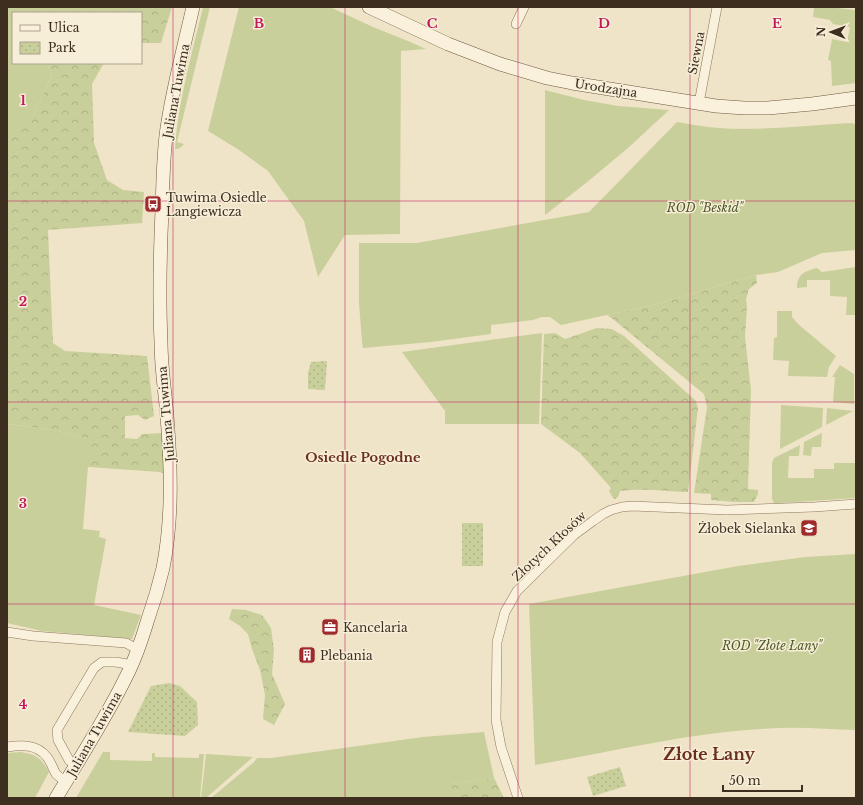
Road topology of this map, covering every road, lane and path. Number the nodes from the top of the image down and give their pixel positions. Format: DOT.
graph roads {
  1 [pos="193,7"];
  2 [pos="369,7"];
  3 [pos="524,7"];
  4 [pos="717,7"];
  5 [pos="516,24"];
  6 [pos="856,98"];
  7 [pos="699,103"];
  8 [pos="856,504"];
  9 [pos="7,632"];
  10 [pos="139,650"];
  11 [pos="132,665"];
  12 [pos="7,747"];
  13 [pos="75,766"];
  14 [pos="66,782"];
  15 [pos="56,798"];
  16 [pos="518,798"];
  1 -- 10 [label="street, Juliana Tuwima"];
  2 -- 7 [label="street, Urodzajna"];
  3 -- 5 [label="street"];
  4 -- 7 [label="street, Siewna"];
  6 -- 7 [label="street, Urodzajna"];
  8 -- 16 [label="street, Złotych Kłosów"];
  9 -- 10 [label="street"];
  10 -- 11 [label="street, Juliana Tuwima"];
  11 -- 13 [label="street, Juliana Tuwima"];
  11 -- 13 [label="street"];
  12 -- 14 [label="street"];
  13 -- 14 [label="street, Juliana Tuwima"];
  14 -- 15 [label="street, Juliana Tuwima"];
}
